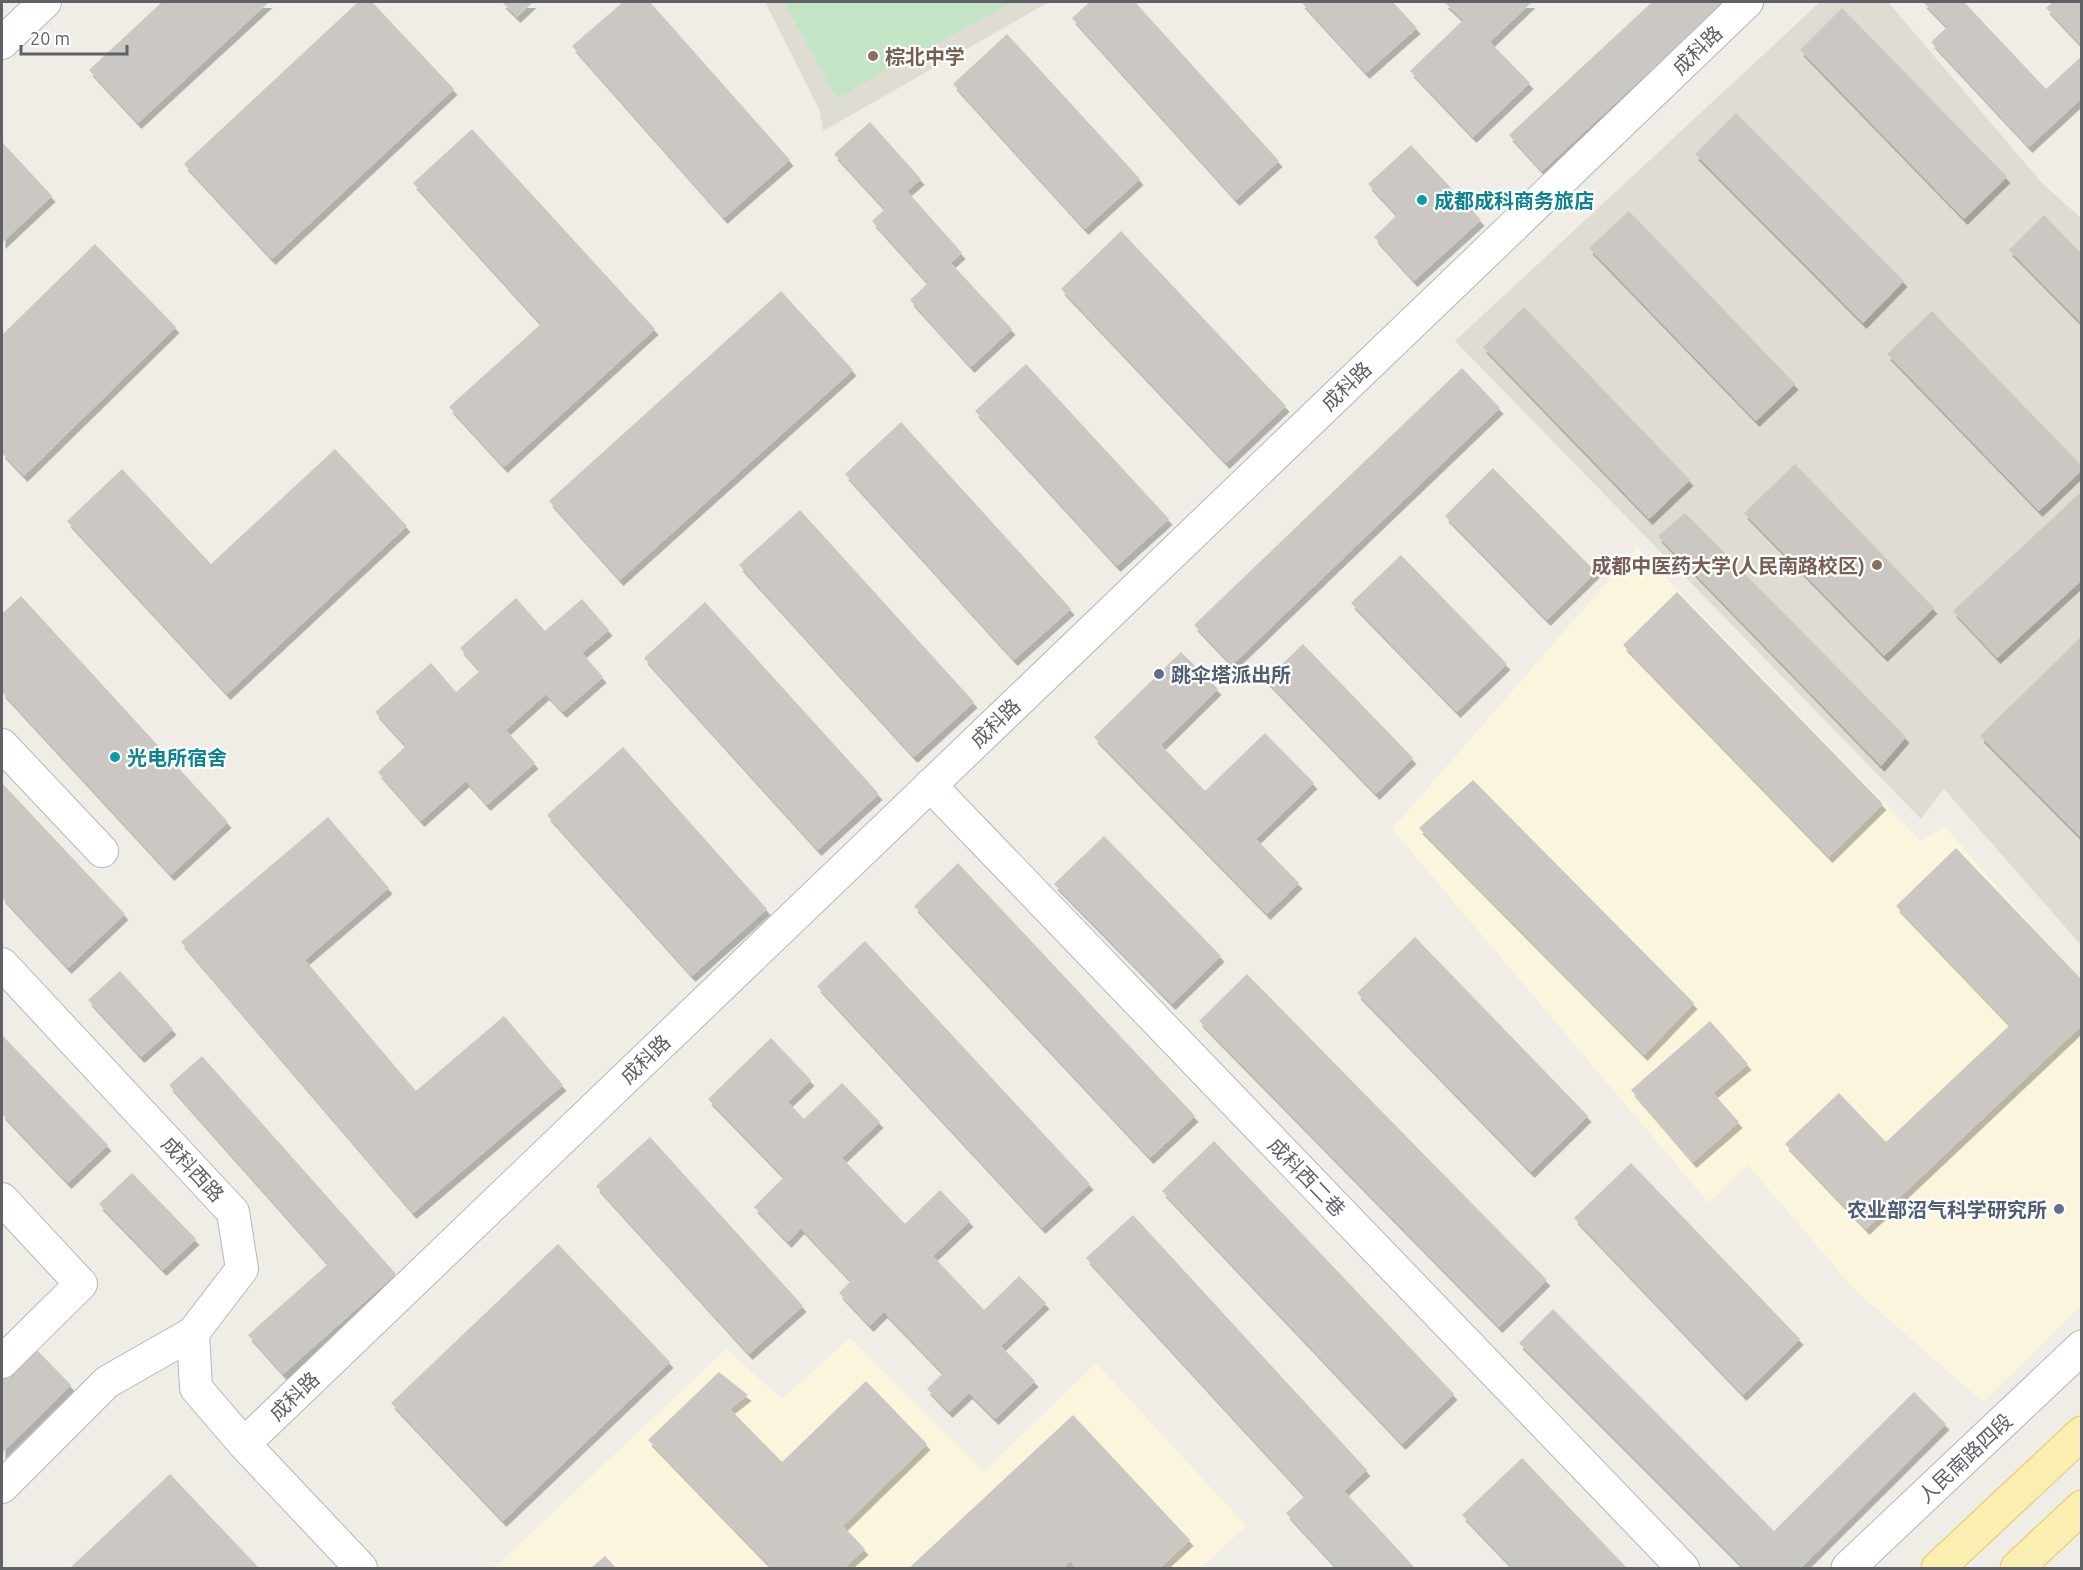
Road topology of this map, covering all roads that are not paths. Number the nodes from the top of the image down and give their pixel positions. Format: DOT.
graph roads {
  1 [pos="45,2"];
  2 [pos="1747,2"];
  3 [pos="2,43"];
  4 [pos="2,745"];
  5 [pos="930,785"];
  6 [pos="102,851"];
  7 [pos="2,964"];
  8 [pos="2,1199"];
  9 [pos="193,1333"];
  10 [pos="2082,1347"];
  11 [pos="2,1362"];
  12 [pos="2082,1432"];
  13 [pos="244,1444"];
  14 [pos="2,1486"];
  15 [pos="2082,1507"];
  16 [pos="361,1569"];
  17 [pos="1683,1569"];
  18 [pos="1848,1569"];
  19 [pos="1938,1569"];
  20 [pos="2017,1569"];
  1 -- 3 [label="street"];
  2 -- 5 [label="street, 成科路"];
  4 -- 6 [label="street"];
  5 -- 13 [label="street, 成科路"];
  5 -- 17 [label="street, 成科西二巷"];
  7 -- 9 [label="street, 成科西路"];
  8 -- 11 [label="street"];
  9 -- 13 [label="street"];
  9 -- 14 [label="street"];
  10 -- 18 [label="street, 人民南路四段"];
  12 -- 19 [label="main road"];
  13 -- 16 [label="street"];
  15 -- 20 [label="main road"];
}
